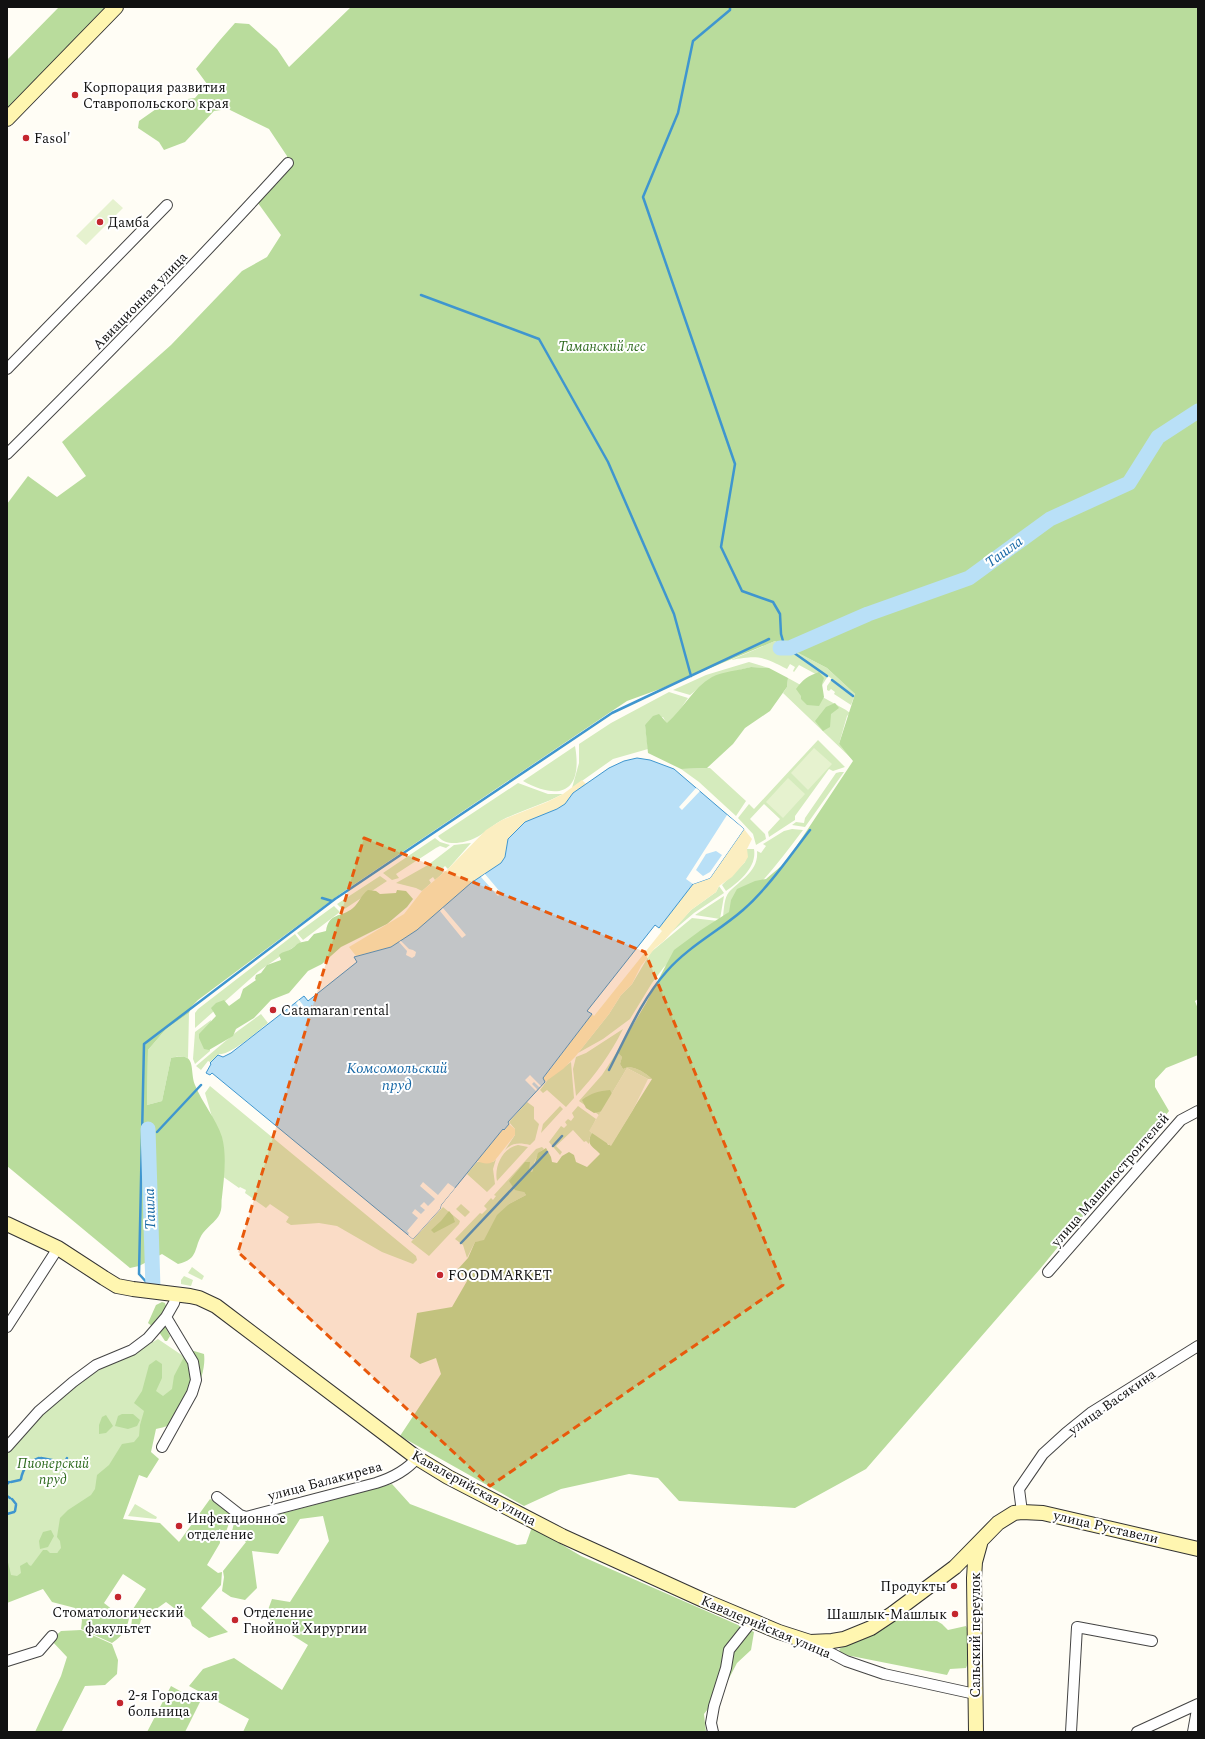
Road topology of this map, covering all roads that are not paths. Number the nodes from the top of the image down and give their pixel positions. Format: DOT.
graph roads {
  1 [pos="116,7"];
  2 [pos="7,119"];
  3 [pos="288,163"];
  4 [pos="167,205"];
  5 [pos="7,369"];
  6 [pos="7,454"];
  7 [pos="1198,1111"];
  8 [pos="7,1224"];
  9 [pos="58,1248"];
  10 [pos="1048,1272"];
  11 [pos="176,1295"];
  12 [pos="166,1317"];
  13 [pos="7,1326"];
  14 [pos="1198,1346"];
  15 [pos="7,1447"];
  16 [pos="162,1447"];
  17 [pos="417,1458"];
  18 [pos="217,1497"];
  19 [pos="1018,1512"];
  20 [pos="982,1540"];
  21 [pos="1198,1549"];
  22 [pos="752,1621"];
  23 [pos="52,1636"];
  24 [pos="1152,1641"];
  25 [pos="810,1642"];
  26 [pos="7,1661"];
  27 [pos="975,1694"];
  28 [pos="1198,1704"];
  29 [pos="713,1732"];
  30 [pos="976,1732"];
  31 [pos="1071,1732"];
  32 [pos="1137,1732"];
  33 [pos="1193,1732"];
  1 -- 2 [label="street"];
  3 -- 6 [label="street, Авиационная улица"];
  4 -- 5 [label="street"];
  7 -- 10 [label="street, улица Машиностроителей"];
  8 -- 9 [label="street, Кавалерийская улица"];
  9 -- 11 [label="street, Кавалерийская улица"];
  9 -- 13 [label="street"];
  11 -- 12 [label="street"];
  11 -- 17 [label="street, Кавалерийская улица"];
  12 -- 15 [label="street"];
  12 -- 16 [label="street"];
  14 -- 19 [label="street, улица Васякина"];
  17 -- 18 [label="street, улица Балакирева"];
  17 -- 22 [label="street, Кавалерийская улица"];
  19 -- 20 [label="street"];
  19 -- 21 [label="street, улица Руставели"];
  20 -- 25 [label="street"];
  20 -- 27 [label="street, Сальский переулок"];
  22 -- 25 [label="street, Кавалерийская улица"];
  22 -- 29 [label="street"];
  23 -- 26 [label="street"];
  24 -- 31 [label="street"];
  25 -- 27 [label="street, Кавалерийская улица"];
  27 -- 30 [label="street, Сальский переулок"];
  28 -- 32 [label="street"];
  28 -- 33 [label="street"];
}
